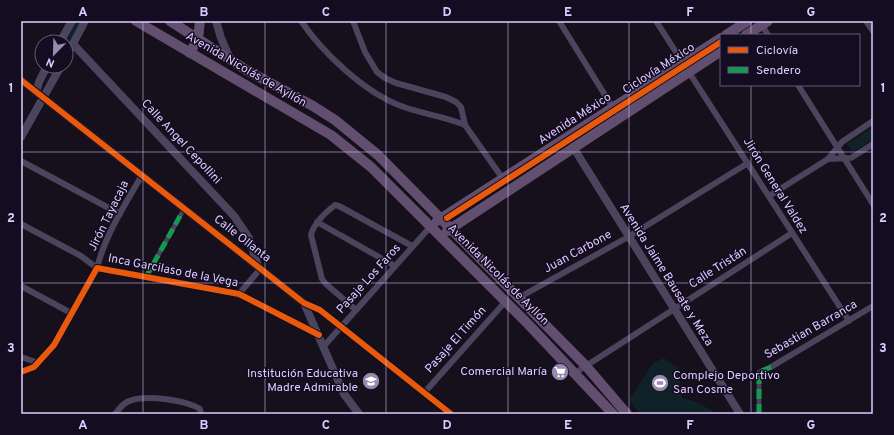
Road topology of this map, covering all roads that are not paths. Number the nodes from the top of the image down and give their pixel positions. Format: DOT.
graph roads {
  1 [pos="72,21"];
  2 [pos="85,21"];
  3 [pos="136,21"];
  4 [pos="170,21"];
  5 [pos="200,21"];
  6 [pos="216,21"];
  7 [pos="301,21"];
  8 [pos="353,21"];
  9 [pos="559,21"];
  10 [pos="656,21"];
  11 [pos="748,21"];
  12 [pos="866,21"];
  13 [pos="765,23"];
  14 [pos="182,24"];
  15 [pos="873,31"];
  16 [pos="65,34"];
  17 [pos="728,34"];
  18 [pos="748,34"];
  19 [pos="768,34"];
  20 [pos="198,38"];
  21 [pos="720,39"];
  22 [pos="74,42"];
  23 [pos="174,42"];
  24 [pos="74,45"];
  25 [pos="720,52"];
  26 [pos="190,53"];
  27 [pos="231,61"];
  28 [pos="683,62"];
  29 [pos="689,72"];
  30 [pos="43,74"];
  31 [pos="57,74"];
  32 [pos="21,80"];
  33 [pos="799,86"];
  34 [pos="36,92"];
  35 [pos="44,98"];
  36 [pos="613,108"];
  37 [pos="873,121"];
  38 [pos="465,126"];
  39 [pos="21,137"];
  40 [pos="873,144"];
  41 [pos="573,148"];
  42 [pos="836,148"];
  43 [pos="828,159"];
  44 [pos="844,159"];
  45 [pos="21,161"];
  46 [pos="748,163"];
  47 [pos="142,175"];
  48 [pos="503,178"];
  49 [pos="770,196"];
  50 [pos="873,204"];
  51 [pos="184,209"];
  52 [pos="120,214"];
  53 [pos="441,218"];
  54 [pos="317,222"];
  55 [pos="21,224"];
  56 [pos="431,226"];
  57 [pos="452,228"];
  58 [pos="792,233"];
  59 [pos="441,236"];
  60 [pos="628,237"];
  61 [pos="412,246"];
  62 [pos="396,266"];
  63 [pos="259,267"];
  64 [pos="97,268"];
  65 [pos="146,277"];
  66 [pos="21,286"];
  67 [pos="239,294"];
  68 [pos="520,297"];
  69 [pos="304,302"];
  70 [pos="505,302"];
  71 [pos="873,306"];
  72 [pos="356,310"];
  73 [pos="674,310"];
  74 [pos="71,313"];
  75 [pos="849,320"];
  76 [pos="341,327"];
  77 [pos="319,335"];
  78 [pos="324,346"];
  79 [pos="21,357"];
  80 [pos="39,363"];
  81 [pos="586,366"];
  82 [pos="771,367"];
  83 [pos="21,372"];
  84 [pos="575,373"];
  85 [pos="424,393"];
  86 [pos="115,414"];
  87 [pos="202,414"];
  88 [pos="360,414"];
  89 [pos="451,414"];
  90 [pos="613,414"];
  91 [pos="627,414"];
  92 [pos="740,414"];
  93 [pos="759,414"];
  1 -- 16 [label="street"];
  2 -- 22 [label="street"];
  3 -- 23 [label="main road, Avenida Nicolás de Ayllón"];
  4 -- 14 [label="main road, Avenida Nicolás de Ayllón"];
  5 -- 20 [label="main road"];
  6 -- 27 [label="street"];
  7 -- 38 [label="street"];
  8 -- 38 [label="street"];
  9 -- 36 [label="street"];
  10 -- 28 [label="street, Jirón General Valdez"];
  11 -- 17 [label="main road"];
  12 -- 15 [label="street"];
  13 -- 18 [label="main road"];
  13 -- 19 [label="street"];
  14 -- 20 [label="main road, Avenida Nicolás de Ayllón"];
  14 -- 23 [label="main road"];
  20 -- 26 [label="main road"];
  20 -- 27 [label="main road, Avenida Nicolás de Ayllón"];
  21 -- 28 [label="main road, Avenida México"];
  23 -- 26 [label="main road, Avenida Nicolás de Ayllón"];
  24 -- 63 [label="street, Calle Angel Cepollini"];
  25 -- 29 [label="main road, Avenida México"];
  26 -- 56 [label="main road, Avenida Nicolás de Ayllón"];
  27 -- 53 [label="main road, Avenida Nicolás de Ayllón"];
  28 -- 29 [label="street, Jirón General Valdez"];
  28 -- 36 [label="main road, Avenida México"];
  29 -- 41 [label="main road, Avenida México"];
  29 -- 46 [label="street, Jirón General Valdez"];
  30 -- 34 [label="street"];
  31 -- 35 [label="street"];
  32 -- 34 [label="street, Calle Ollanta"];
  33 -- 42 [label="street"];
  34 -- 35 [label="street, Calle Ollanta"];
  35 -- 39 [label="street"];
  35 -- 47 [label="street, Calle Ollanta"];
  36 -- 48 [label="main road, Avenida México"];
  37 -- 42 [label="street"];
  38 -- 48 [label="street"];
  40 -- 44 [label="street"];
  41 -- 57 [label="main road, Avenida México"];
  41 -- 60 [label="street, Avenida Jaime Bausate y Meza"];
  42 -- 43 [label="street"];
  42 -- 44 [label="street"];
  43 -- 44 [label="street"];
  43 -- 49 [label="street"];
  44 -- 50 [label="street"];
  45 -- 52 [label="street"];
  46 -- 49 [label="street, Jirón General Valdez"];
  46 -- 60 [label="street, Juan Carbone"];
  47 -- 51 [label="street, Calle Ollanta"];
  47 -- 52 [label="street, Jirón Tayacaja"];
  48 -- 53 [label="main road, Avenida México"];
  49 -- 58 [label="street, Jirón General Valdez"];
  51 -- 63 [label="street, Calle Ollanta"];
  51 -- 65 [label="street"];
  52 -- 64 [label="street, Jirón Tayacaja"];
  53 -- 56 [label="main road, Avenida México"];
  53 -- 57 [label="main road, Avenida Nicolás de Ayllón"];
  54 -- 61 [label="street"];
  54 -- 62 [label="street"];
  54 -- 72 [label="street"];
  55 -- 64 [label="street"];
  56 -- 59 [label="main road, Avenida Nicolás de Ayllón"];
  56 -- 61 [label="street, Pasaje Los Faros"];
  57 -- 59 [label="main road, Avenida México"];
  57 -- 68 [label="main road, Avenida Nicolás de Ayllón"];
  58 -- 73 [label="street, Calle Tristán"];
  58 -- 75 [label="street, Jirón General Valdez"];
  59 -- 70 [label="main road, Avenida Nicolás de Ayllón"];
  60 -- 68 [label="street, Juan Carbone"];
  60 -- 73 [label="street, Avenida Jaime Bausate y Meza"];
  61 -- 62 [label="street, Pasaje Los Faros"];
  62 -- 72 [label="street, Pasaje Los Faros"];
  63 -- 67 [label="street"];
  63 -- 69 [label="street, Calle Ollanta"];
  64 -- 65 [label="street, Inca Garcilaso de la Vega"];
  64 -- 74 [label="street, Inca Garcilaso de la Vega"];
  65 -- 67 [label="street, Inca Garcilaso de la Vega"];
  66 -- 74 [label="street"];
  67 -- 77 [label="street, Inca Garcilaso de la Vega"];
  68 -- 81 [label="main road, Avenida Nicolás de Ayllón"];
  69 -- 76 [label="street, Calle Ollanta"];
  69 -- 77 [label="street"];
  70 -- 84 [label="main road, Avenida Nicolás de Ayllón"];
  70 -- 85 [label="street, Pasaje El Timón"];
  71 -- 75 [label="street, Sebastian Barranca"];
  72 -- 76 [label="street, Pasaje Los Faros"];
  73 -- 81 [label="street, Calle Tristán"];
  73 -- 92 [label="street, Avenida Jaime Bausate y Meza"];
  74 -- 80 [label="street, Inca Garcilaso de la Vega"];
  75 -- 82 [label="street, Sebastian Barranca"];
  76 -- 78 [label="street, Pasaje Los Faros"];
  76 -- 85 [label="street, Calle Ollanta"];
  77 -- 78 [label="street"];
  78 -- 88 [label="street"];
  79 -- 80 [label="street"];
  80 -- 83 [label="street, Inca Garcilaso de la Vega"];
  81 -- 84 [label="street, Calle Tristán"];
  81 -- 91 [label="main road, Avenida Nicolás de Ayllón"];
  82 -- 93 [label="street, Sebastian Barranca"];
  84 -- 90 [label="main road, Avenida Nicolás de Ayllón"];
  85 -- 89 [label="street, Calle Ollanta"];
  86 -- 87 [label="street"];
}
